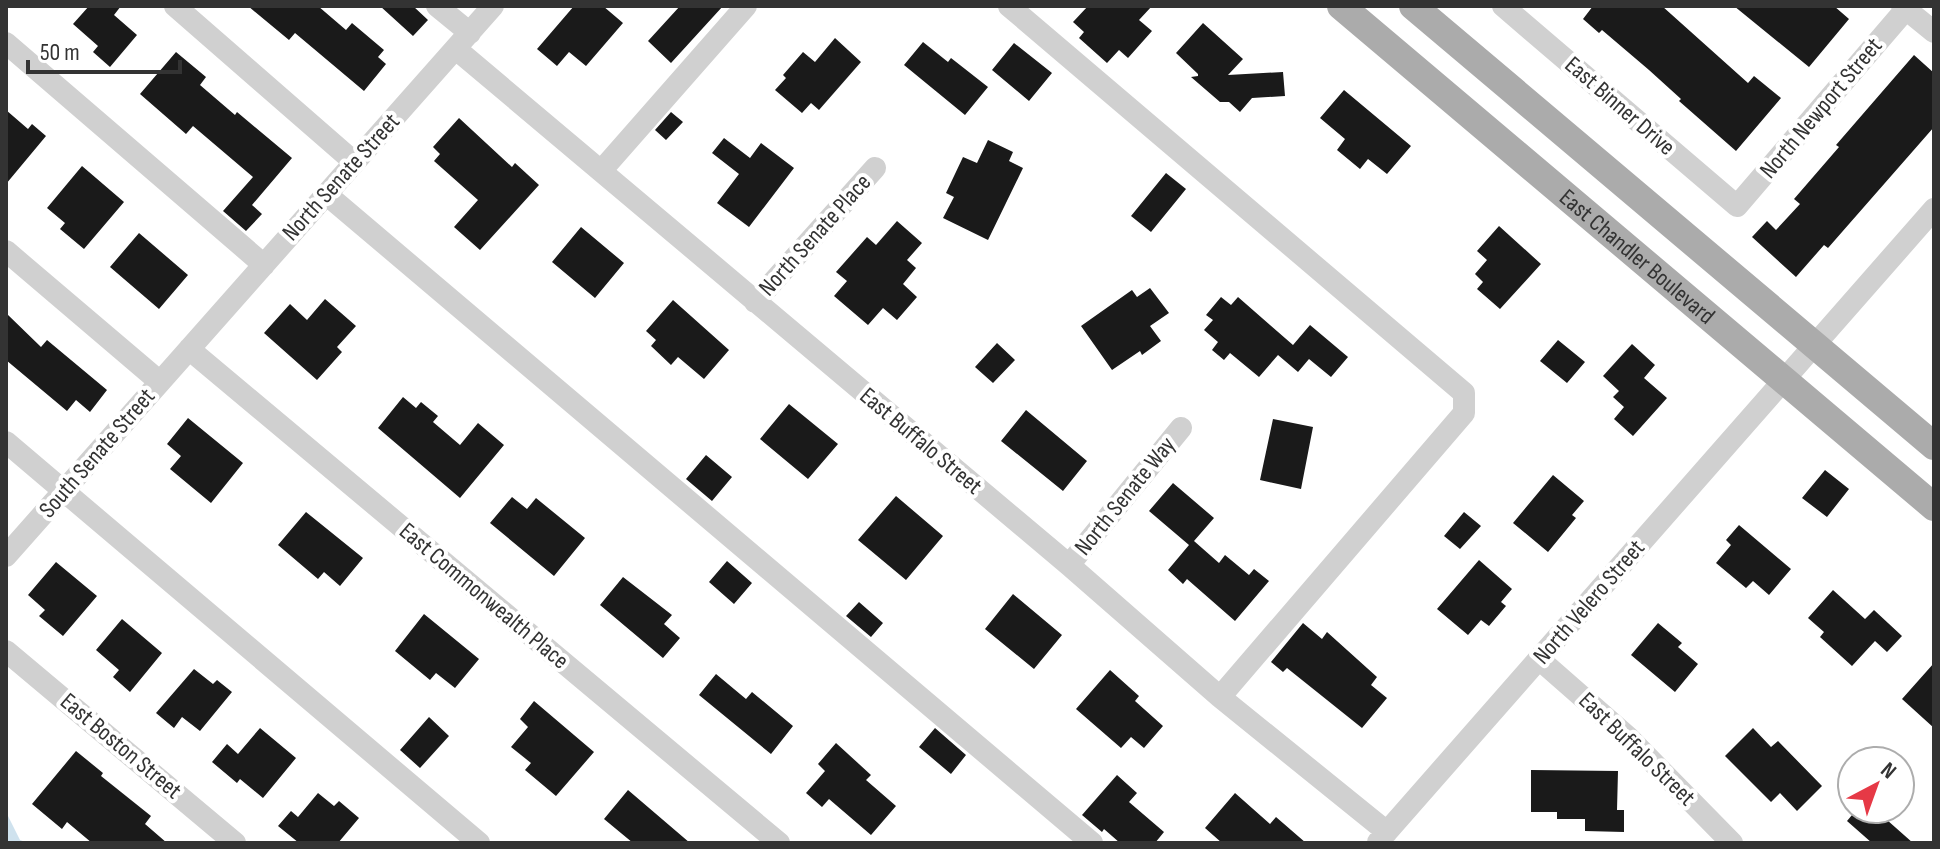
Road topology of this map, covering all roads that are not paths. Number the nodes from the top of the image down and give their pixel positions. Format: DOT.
graph roads {
  1 [pos="175,6"];
  2 [pos="437,6"];
  3 [pos="493,6"];
  4 [pos="746,6"];
  5 [pos="1009,6"];
  6 [pos="1341,6"];
  7 [pos="1413,6"];
  8 [pos="1503,6"];
  9 [pos="1904,7"];
  10 [pos="1934,32"];
  11 [pos="463,41"];
  12 [pos="6,43"];
  13 [pos="354,162"];
  14 [pos="875,168"];
  15 [pos="601,171"];
  16 [pos="326,194"];
  17 [pos="1737,206"];
  18 [pos="1934,209"];
  19 [pos="6,251"];
  20 [pos="264,265"];
  21 [pos="755,302"];
  22 [pos="189,349"];
  23 [pos="1800,362"];
  24 [pos="160,382"];
  25 [pos="1181,428"];
  26 [pos="6,442"];
  27 [pos="1934,446"];
  28 [pos="64,491"];
  29 [pos="1934,507"];
  30 [pos="6,556"];
  31 [pos="1069,565"];
  32 [pos="6,651"];
  33 [pos="1539,659"];
  34 [pos="1220,697"];
  35 [pos="1382,837"];
  36 [pos="235,843"];
  37 [pos="479,843"];
  38 [pos="779,843"];
  39 [pos="1092,843"];
  40 [pos="1732,843"];
  1 -- 13 [label="street"];
  2 -- 11 [label="street, East Buffalo Street"];
  3 -- 11 [label="street, North Senate Street"];
  4 -- 15 [label="street"];
  5 -- 34 [label="street"];
  6 -- 23 [label="main road, East Chandler Boulevard"];
  7 -- 23 [label="main road, East Chandler Boulevard"];
  8 -- 17 [label="street, East Binner Drive"];
  9 -- 10 [label="street"];
  9 -- 17 [label="street, North Newport Street"];
  11 -- 13 [label="street, North Senate Street"];
  11 -- 15 [label="street, East Buffalo Street"];
  12 -- 20 [label="street"];
  13 -- 16 [label="street, North Senate Street"];
  14 -- 21 [label="street, North Senate Place"];
  15 -- 21 [label="street, East Buffalo Street"];
  16 -- 20 [label="street, North Senate Street"];
  16 -- 39 [label="street"];
  18 -- 23 [label="street, North Velero Street"];
  19 -- 24 [label="street"];
  20 -- 22 [label="street, North Senate Street"];
  21 -- 31 [label="street, East Buffalo Street"];
  22 -- 24 [label="street, South Senate Street"];
  22 -- 38 [label="street, East Commonwealth Place"];
  23 -- 27 [label="main road, East Chandler Boulevard"];
  23 -- 29 [label="main road, East Chandler Boulevard"];
  23 -- 33 [label="street, North Velero Street"];
  24 -- 28 [label="street, South Senate Street"];
  25 -- 31 [label="street, North Senate Way"];
  26 -- 28 [label="street"];
  28 -- 30 [label="street, South Senate Street"];
  28 -- 37 [label="street"];
  31 -- 34 [label="street, East Buffalo Street"];
  32 -- 36 [label="street, East Boston Street"];
  33 -- 35 [label="street, North Velero Street"];
  33 -- 40 [label="street, East Buffalo Street"];
  34 -- 35 [label="street, East Buffalo Street"];
}
